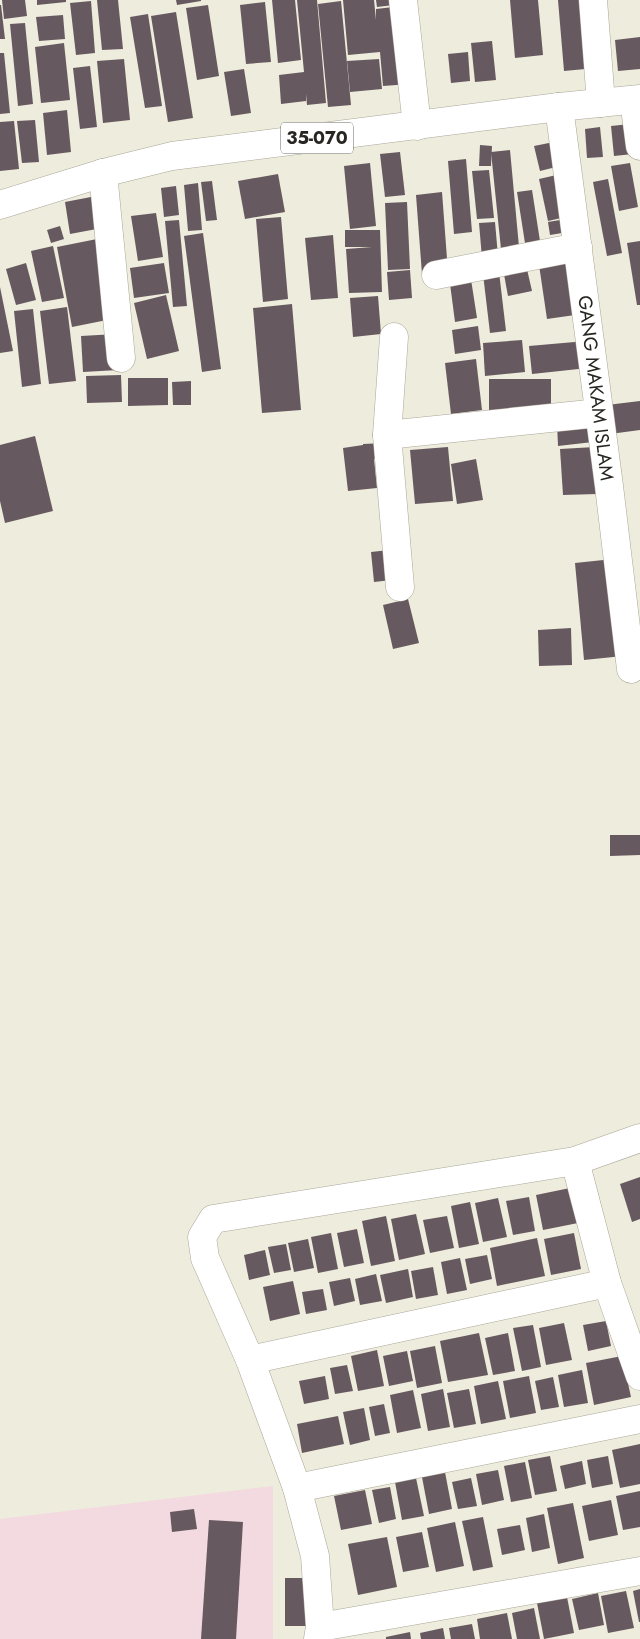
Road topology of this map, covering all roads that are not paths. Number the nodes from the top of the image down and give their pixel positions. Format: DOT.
graph roads {
  1 [pos="402,0"];
  2 [pos="594,0"];
  3 [pos="637,99"];
  4 [pos="601,103"];
  5 [pos="559,107"];
  6 [pos="417,126"];
  7 [pos="640,146"];
  8 [pos="102,173"];
  9 [pos="0,205"];
  10 [pos="578,247"];
  11 [pos="436,275"];
  12 [pos="394,337"];
  13 [pos="121,358"];
  14 [pos="599,414"];
  15 [pos="387,435"];
  16 [pos="400,587"];
  17 [pos="631,669"];
  18 [pos="640,1138"];
  19 [pos="575,1161"];
  20 [pos="608,1283"];
  21 [pos="250,1360"];
  22 [pos="640,1376"];
  23 [pos="640,1419"];
  24 [pos="297,1488"];
  25 [pos="640,1571"];
  26 [pos="319,1633"];
  1 -- 6 [label="street"];
  2 -- 4 [label="street"];
  3 -- 4 [label="street, 35-070"];
  3 -- 7 [label="street"];
  4 -- 5 [label="street, 35-070"];
  5 -- 6 [label="street, 35-070"];
  5 -- 10 [label="street, GANG MAKAM ISLAM"];
  6 -- 8 [label="street, 35-070"];
  8 -- 9 [label="street, 35-070"];
  8 -- 13 [label="street"];
  10 -- 11 [label="street"];
  10 -- 14 [label="street, GANG MAKAM ISLAM"];
  12 -- 15 [label="street"];
  14 -- 15 [label="street"];
  14 -- 17 [label="street, GANG MAKAM ISLAM"];
  15 -- 16 [label="street"];
  18 -- 19 [label="street"];
  19 -- 20 [label="street"];
  19 -- 21 [label="street"];
  20 -- 21 [label="street"];
  20 -- 22 [label="street"];
  21 -- 24 [label="street"];
  23 -- 24 [label="street"];
  24 -- 26 [label="street"];
  25 -- 26 [label="street"];
}
